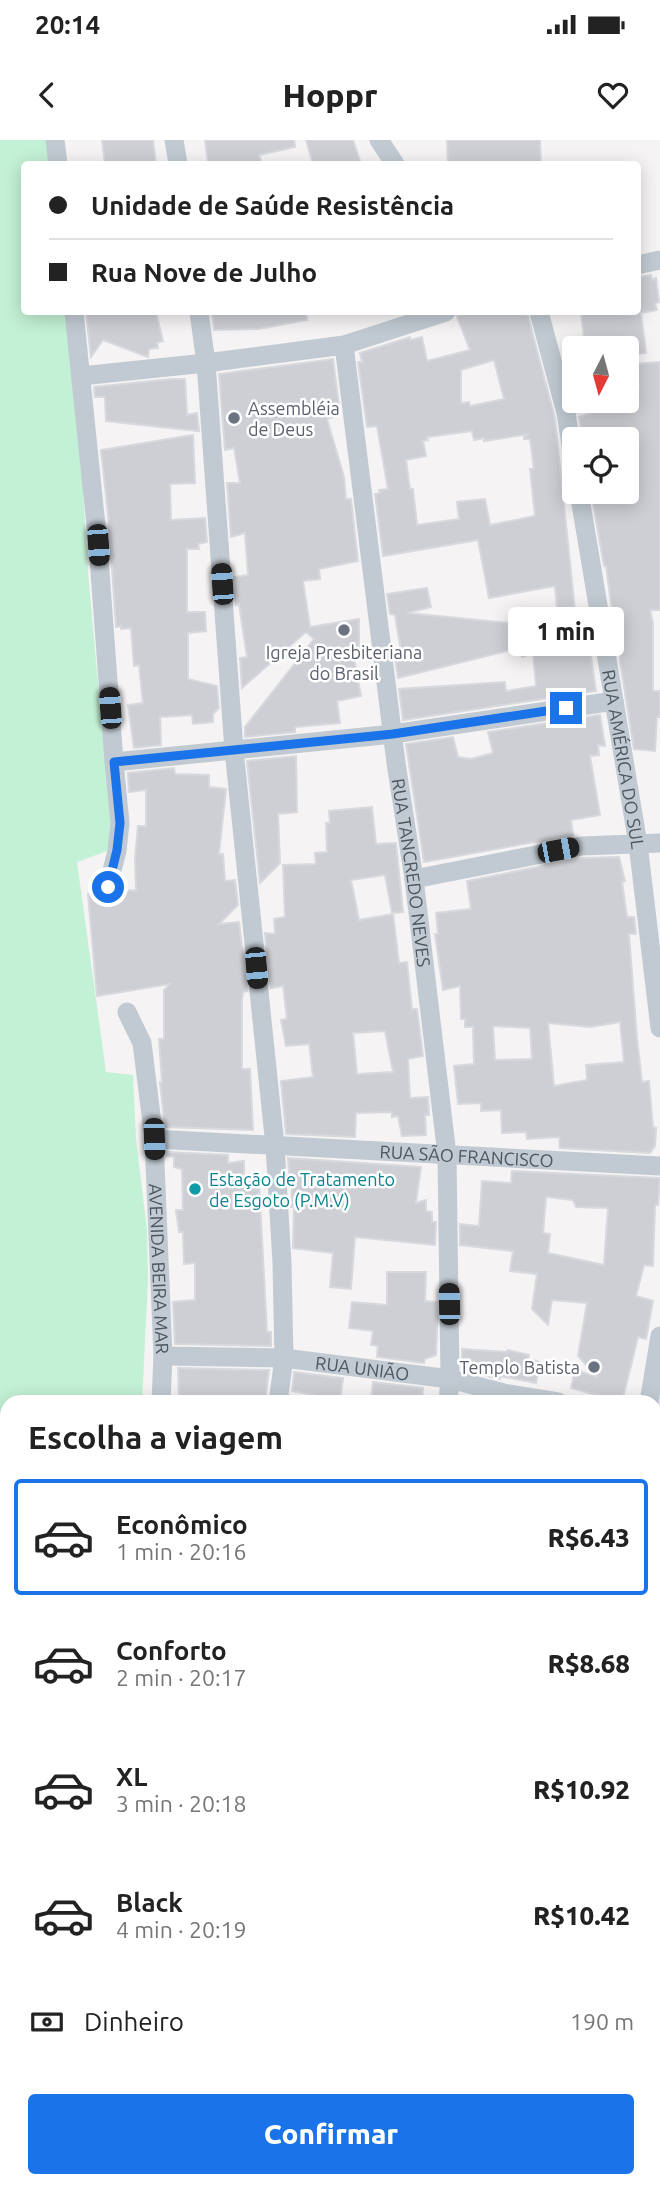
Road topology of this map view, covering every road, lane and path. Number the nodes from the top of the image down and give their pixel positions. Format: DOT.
graph roads {
  1 [pos="55,140"];
  2 [pos="174,140"];
  3 [pos="379,140"];
  4 [pos="58,161"];
  5 [pos="178,161"];
  6 [pos="393,161"];
  7 [pos="660,260"];
  8 [pos="641,264"];
  9 [pos="74,315"];
  10 [pos="199,315"];
  11 [pos="437,315"];
  12 [pos="540,315"];
  13 [pos="344,345"];
  14 [pos="206,363"];
  15 [pos="81,376"];
  16 [pos="568,427"];
  17 [pos="581,504"];
  18 [pos="614,701"];
  19 [pos="393,734"];
  20 [pos="234,750"];
  21 [pos="114,762"];
  22 [pos="660,843"];
  23 [pos="638,844"];
  24 [pos="414,879"];
  25 [pos="108,887"];
  26 [pos="127,1012"];
  27 [pos="660,1028"];
  28 [pos="154,1139"];
  29 [pos="275,1146"];
  30 [pos="447,1155"];
  31 [pos="660,1166"];
  32 [pos="660,1336"];
  33 [pos="163,1356"];
  34 [pos="284,1358"];
  35 [pos="450,1379"];
  36 [pos="161,1395"];
  37 [pos="279,1395"];
  38 [pos="449,1395"];
  39 [pos="514,1395"];
  40 [pos="650,1395"];
  1 -- 4 [label="street"];
  2 -- 5 [label="street"];
  3 -- 6 [label="street"];
  7 -- 8 [label="street"];
  9 -- 15 [label="street"];
  10 -- 14 [label="street"];
  11 -- 13 [label="street"];
  12 -- 16 [label="street"];
  13 -- 14 [label="street"];
  13 -- 19 [label="street, RUA TANCREDO NEVES"];
  14 -- 15 [label="street"];
  14 -- 20 [label="street"];
  15 -- 21 [label="street"];
  17 -- 18 [label="street, RUA AMÉRICA DO SUL"];
  18 -- 19 [label="street"];
  18 -- 23 [label="street, RUA AMÉRICA DO SUL"];
  19 -- 20 [label="street"];
  19 -- 24 [label="street, RUA TANCREDO NEVES"];
  20 -- 21 [label="street"];
  20 -- 29 [label="street"];
  21 -- 25 [label="street"];
  22 -- 23 [label="street"];
  23 -- 24 [label="street"];
  23 -- 27 [label="street, RUA AMÉRICA DO SUL"];
  24 -- 30 [label="street, RUA TANCREDO NEVES"];
  26 -- 28 [label="street, AVENIDA BEIRA MAR"];
  28 -- 29 [label="street, RUA SÃO FRANCISCO"];
  28 -- 33 [label="street, AVENIDA BEIRA MAR"];
  29 -- 30 [label="street, RUA SÃO FRANCISCO"];
  29 -- 34 [label="street"];
  30 -- 31 [label="street, RUA SÃO FRANCISCO"];
  30 -- 35 [label="street, RUA TANCREDO NEVES"];
  32 -- 40 [label="street"];
  33 -- 34 [label="street, RUA UNIÃO"];
  33 -- 36 [label="street, AVENIDA BEIRA MAR"];
  34 -- 35 [label="street, RUA UNIÃO"];
  34 -- 37 [label="street"];
  35 -- 38 [label="street, RUA TANCREDO NEVES"];
  35 -- 39 [label="street, RUA UNIÃO"];
}
